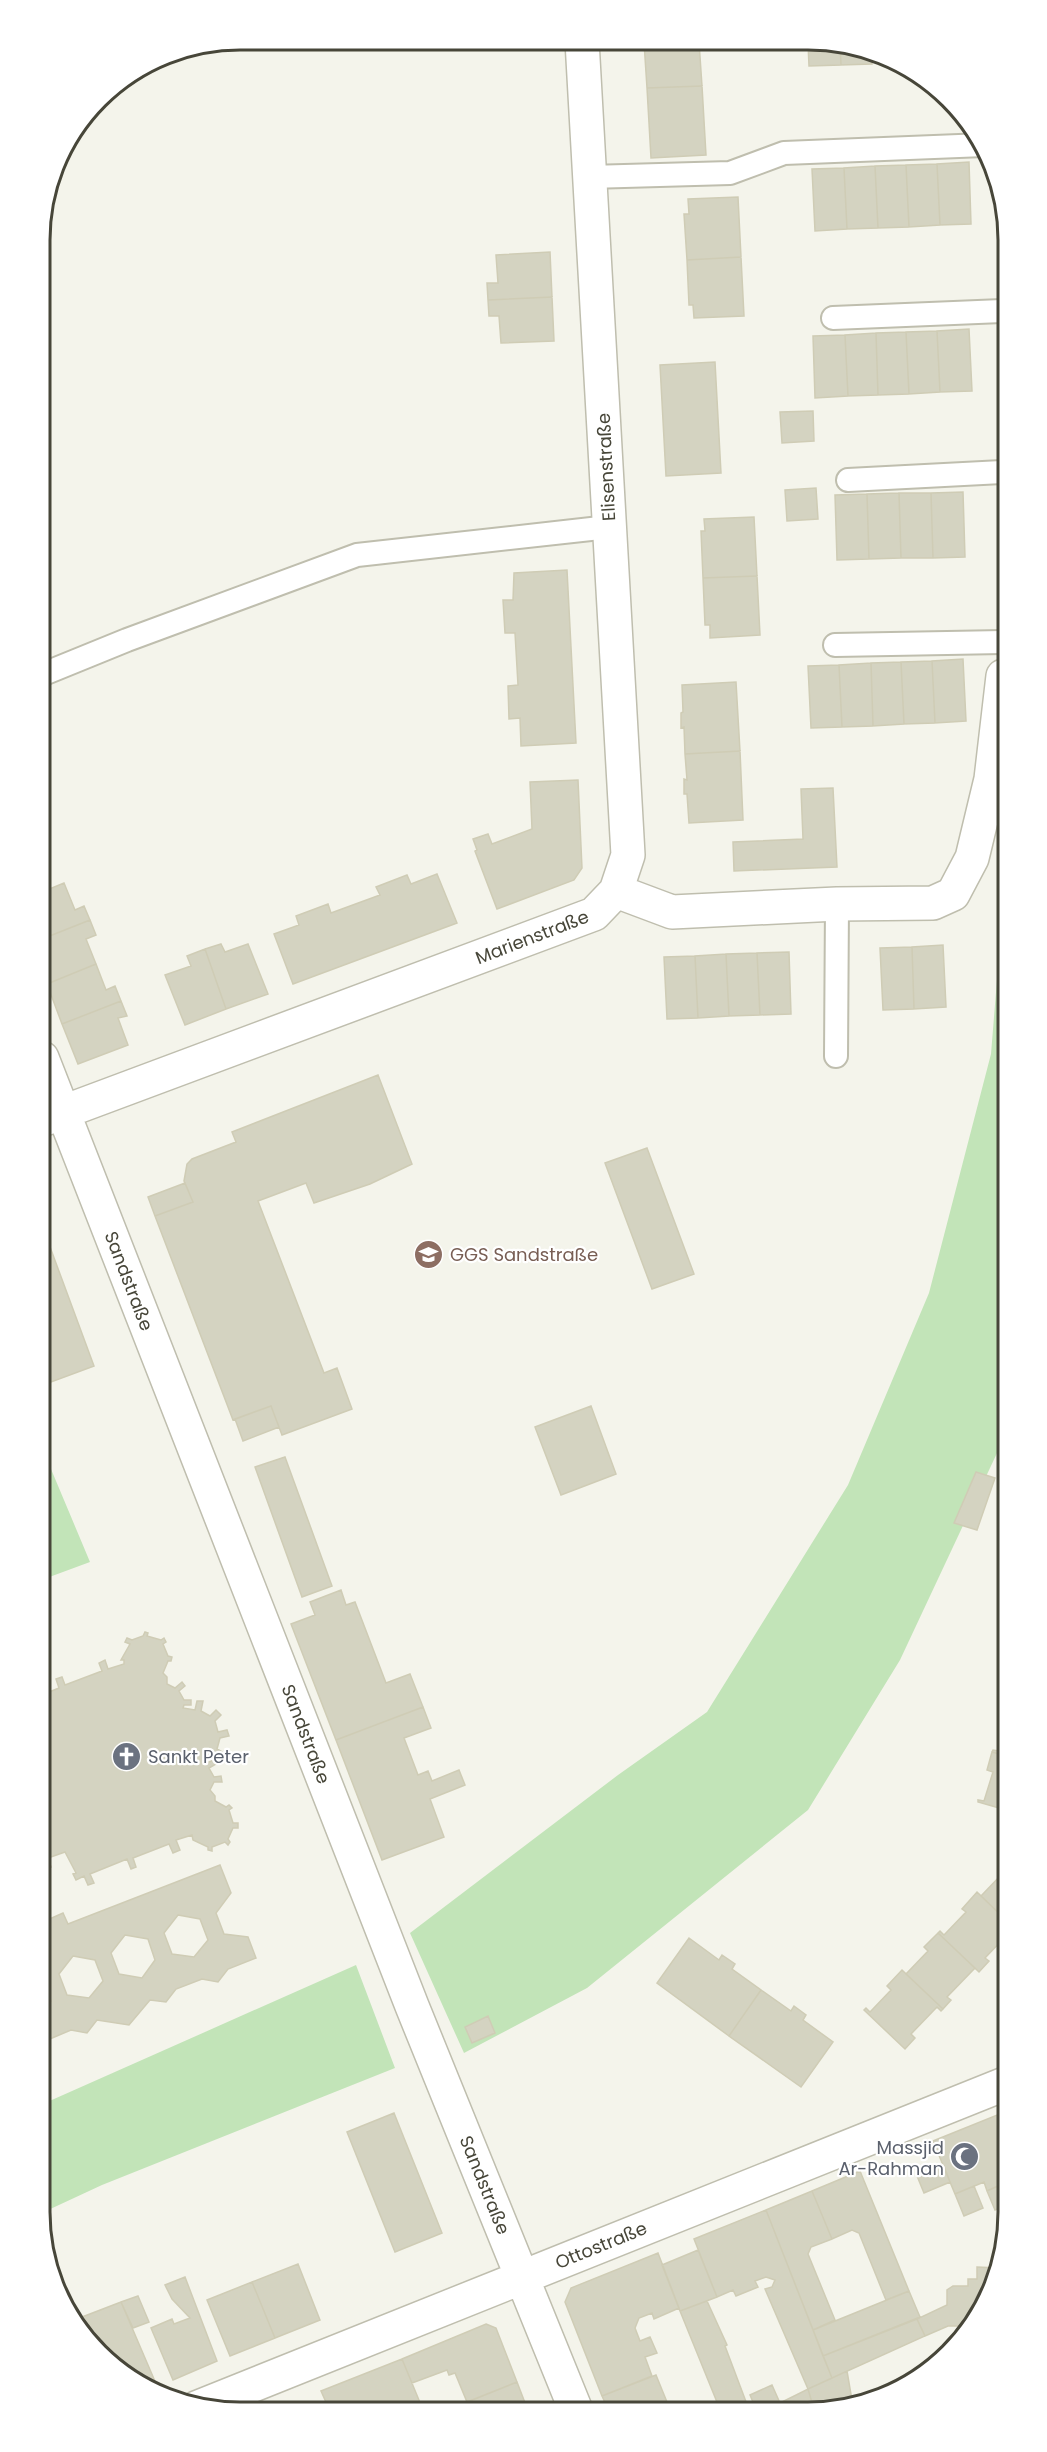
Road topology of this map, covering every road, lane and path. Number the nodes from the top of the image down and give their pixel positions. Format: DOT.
graph roads {
  1 [pos="582,50"];
  2 [pos="973,145"];
  3 [pos="589,177"];
  4 [pos="998,311"];
  5 [pos="833,318"];
  6 [pos="998,472"];
  7 [pos="848,480"];
  8 [pos="609,527"];
  9 [pos="998,642"];
  10 [pos="835,645"];
  11 [pos="50,671"];
  12 [pos="998,721"];
  13 [pos="616,891"];
  14 [pos="837,903"];
  15 [pos="836,1056"];
  16 [pos="50,1100"];
  17 [pos="53,1116"];
  18 [pos="997,2087"];
  19 [pos="522,2277"];
  20 [pos="215,2401"];
  21 [pos="573,2402"];
  1 -- 3 [label="street, Elisenstraße"];
  2 -- 3 [label="lane"];
  3 -- 8 [label="street, Elisenstraße"];
  4 -- 5 [label="lane"];
  6 -- 7 [label="lane"];
  8 -- 11 [label="lane"];
  8 -- 13 [label="street, Elisenstraße"];
  9 -- 10 [label="lane"];
  12 -- 14 [label="street"];
  13 -- 14 [label="street"];
  13 -- 17 [label="street, Marienstraße"];
  14 -- 15 [label="lane"];
  16 -- 17 [label="street, Sandstraße"];
  17 -- 19 [label="street, Sandstraße"];
  18 -- 19 [label="street, Ottostraße"];
  19 -- 20 [label="street, Ottostraße"];
  19 -- 21 [label="street, Sandstraße"];
}
